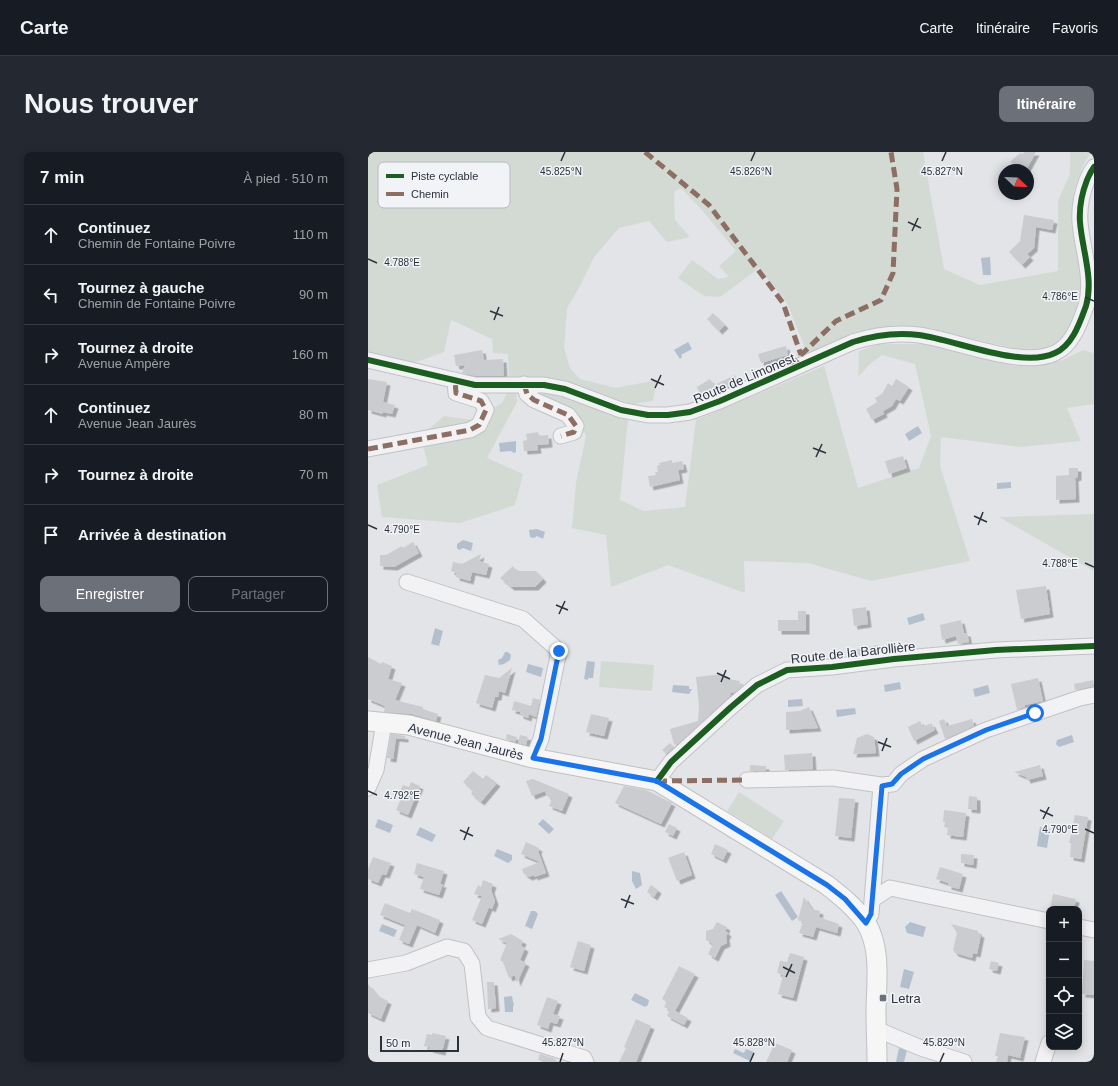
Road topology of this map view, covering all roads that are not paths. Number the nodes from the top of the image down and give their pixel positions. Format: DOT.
graph roads {
  1 [pos="1094,166"];
  2 [pos="368,360"];
  3 [pos="455,380"];
  4 [pos="524,384"];
  5 [pos="561,436"];
  6 [pos="368,449"];
  7 [pos="407,582"];
  8 [pos="1094,646"];
  9 [pos="1094,695"];
  10 [pos="376,722"];
  11 [pos="533,758"];
  12 [pos="747,780"];
  13 [pos="657,781"];
  14 [pos="882,786"];
  15 [pos="368,788"];
  16 [pos="872,900"];
  17 [pos="1046,920"];
  18 [pos="866,923"];
  19 [pos="1082,928"];
  20 [pos="1094,930"];
  21 [pos="368,970"];
  22 [pos="876,1029"];
  23 [pos="1047,1050"];
  24 [pos="586,1062"];
  25 [pos="877,1062"];
  26 [pos="964,1062"];
  27 [pos="1043,1062"];
  1 -- 4 [label="street, Route de Limonest"];
  2 -- 3 [label="street, Route de Limonest"];
  3 -- 4 [label="street, Route de Limonest"];
  3 -- 6 [label="street"];
  4 -- 5 [label="street"];
  7 -- 11 [label="street"];
  8 -- 13 [label="street, Route de la Barollière"];
  9 -- 14 [label="street"];
  10 -- 11 [label="main road, Avenue Jean Jaurès"];
  10 -- 15 [label="street"];
  11 -- 13 [label="main road, Avenue Jean Jaurès"];
  12 -- 14 [label="street"];
  13 -- 18 [label="main road"];
  14 -- 16 [label="street"];
  16 -- 17 [label="street"];
  16 -- 18 [label="street"];
  18 -- 22 [label="main road"];
  19 -- 20 [label="street"];
  21 -- 24 [label="street"];
  22 -- 25 [label="main road"];
  22 -- 26 [label="street"];
  23 -- 27 [label="street"];
}
